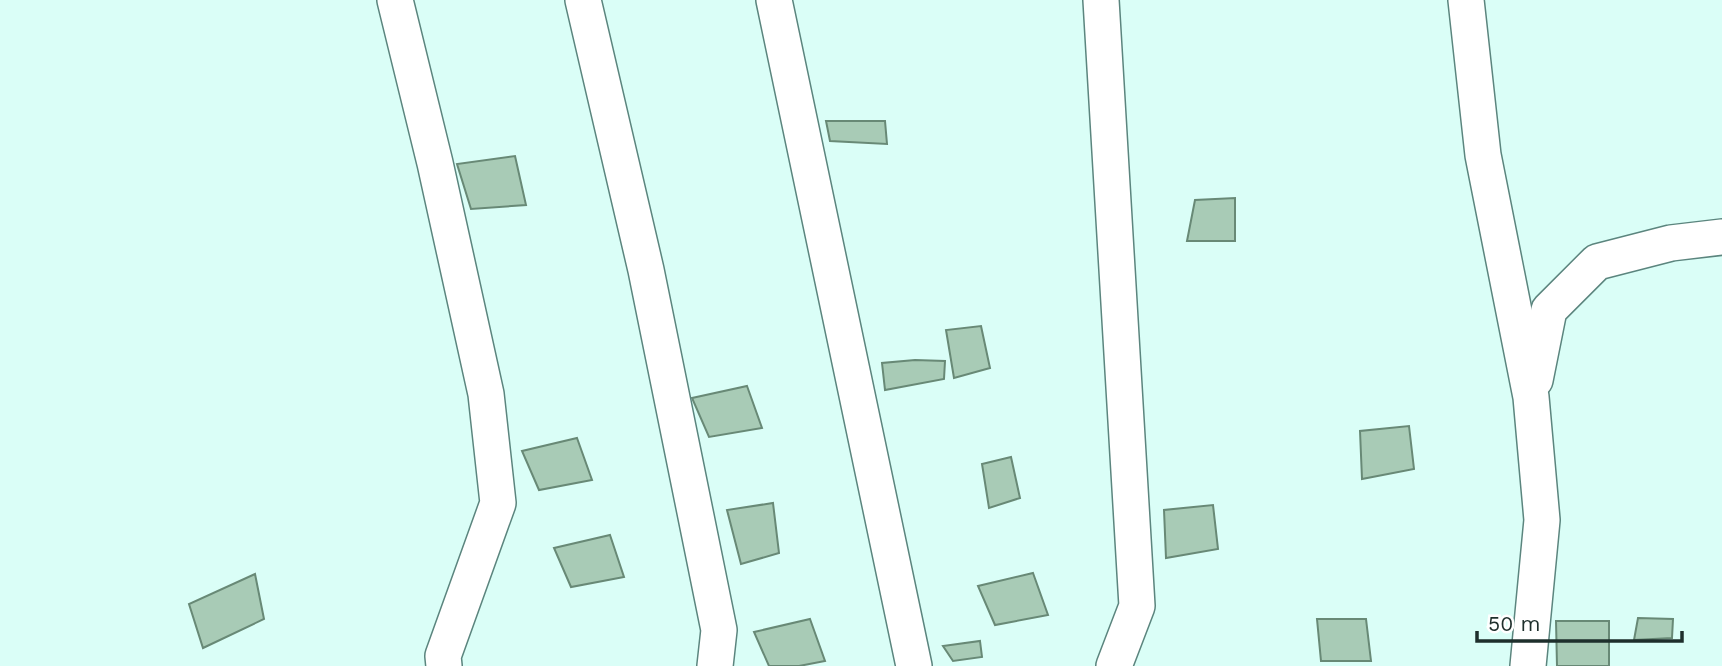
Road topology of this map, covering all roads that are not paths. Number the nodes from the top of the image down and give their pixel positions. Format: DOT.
graph roads {
  1 [pos="395,0"];
  2 [pos="583,0"];
  3 [pos="774,0"];
  4 [pos="1101,0"];
  5 [pos="1466,0"];
  6 [pos="1722,237"];
  7 [pos="1531,397"];
  8 [pos="444,666"];
  9 [pos="715,666"];
  10 [pos="914,666"];
  11 [pos="1114,666"];
  12 [pos="1528,666"];
  1 -- 8 [label="street"];
  2 -- 9 [label="street"];
  3 -- 10 [label="street"];
  4 -- 11 [label="street"];
  5 -- 7 [label="street"];
  6 -- 7 [label="street"];
  7 -- 12 [label="street"];
}
